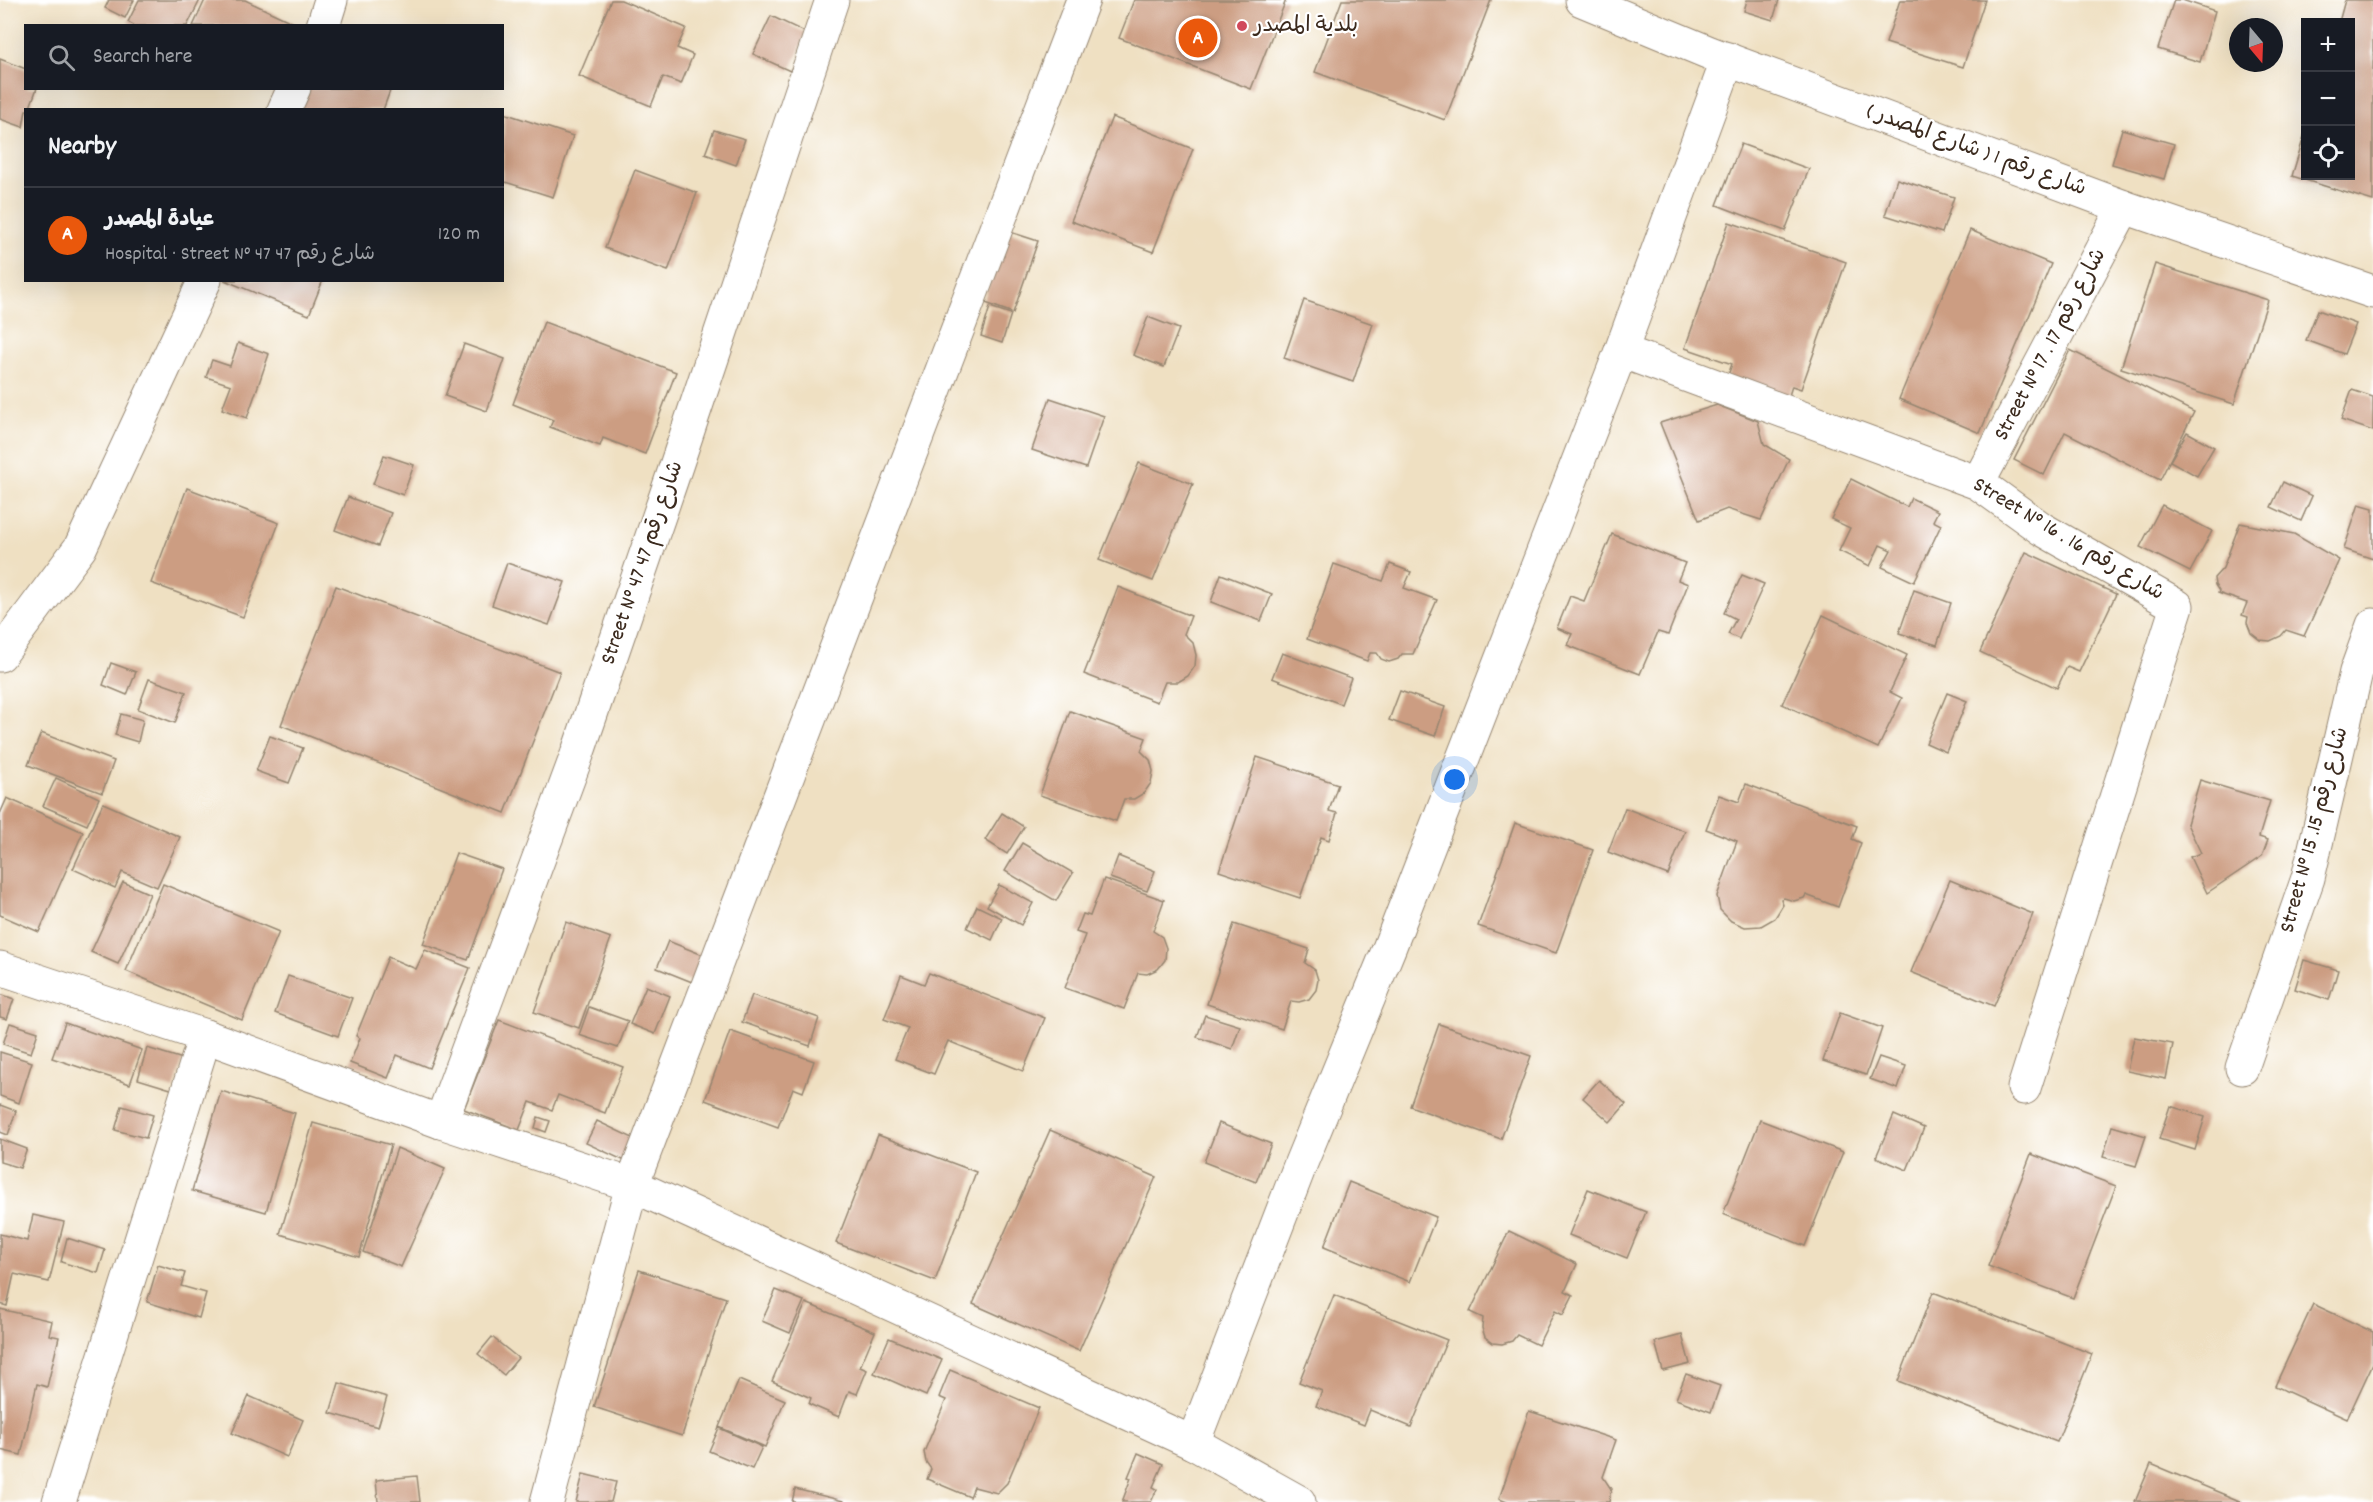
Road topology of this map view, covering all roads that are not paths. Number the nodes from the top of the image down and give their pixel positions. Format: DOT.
graph roads {
  1 [pos="330,0"];
  2 [pos="832,0"];
  3 [pos="1083,0"];
  4 [pos="1582,0"];
  5 [pos="324,24"];
  6 [pos="1728,59"];
  7 [pos="293,90"];
  8 [pos="285,108"];
  9 [pos="2124,207"];
  10 [pos="204,282"];
  11 [pos="2373,292"];
  12 [pos="1621,351"];
  13 [pos="1978,483"];
  14 [pos="2373,625"];
  15 [pos="0,655"];
  16 [pos="0,968"];
  17 [pos="205,1036"];
  18 [pos="2242,1068"];
  19 [pos="2024,1088"];
  20 [pos="441,1122"];
  21 [pos="632,1185"];
  22 [pos="1193,1443"];
  23 [pos="59,1502"];
  24 [pos="548,1502"];
  25 [pos="1299,1502"];
  1 -- 5 [label="street"];
  2 -- 20 [label="street, Street N° 47 شارع رقم 47"];
  3 -- 21 [label="street"];
  4 -- 6 [label="street, شارع رقم 1 ( شارع المصدر )"];
  6 -- 9 [label="street, شارع رقم 1 ( شارع المصدر )"];
  6 -- 12 [label="street"];
  7 -- 8 [label="street"];
  9 -- 11 [label="street, شارع رقم 1 ( شارع المصدر )"];
  9 -- 13 [label="street, Street N° 17 . شارع رقم 17"];
  10 -- 15 [label="street"];
  12 -- 13 [label="street, Street N° 16 . شارع رقم 16"];
  12 -- 22 [label="street"];
  13 -- 19 [label="street, Street N° 16 . شارع رقم 16"];
  14 -- 18 [label="street, Street N° 15 .شارع رقم 15"];
  16 -- 17 [label="street"];
  17 -- 20 [label="street"];
  17 -- 23 [label="street"];
  20 -- 21 [label="street"];
  21 -- 22 [label="street"];
  21 -- 24 [label="street"];
  22 -- 25 [label="street"];
}
